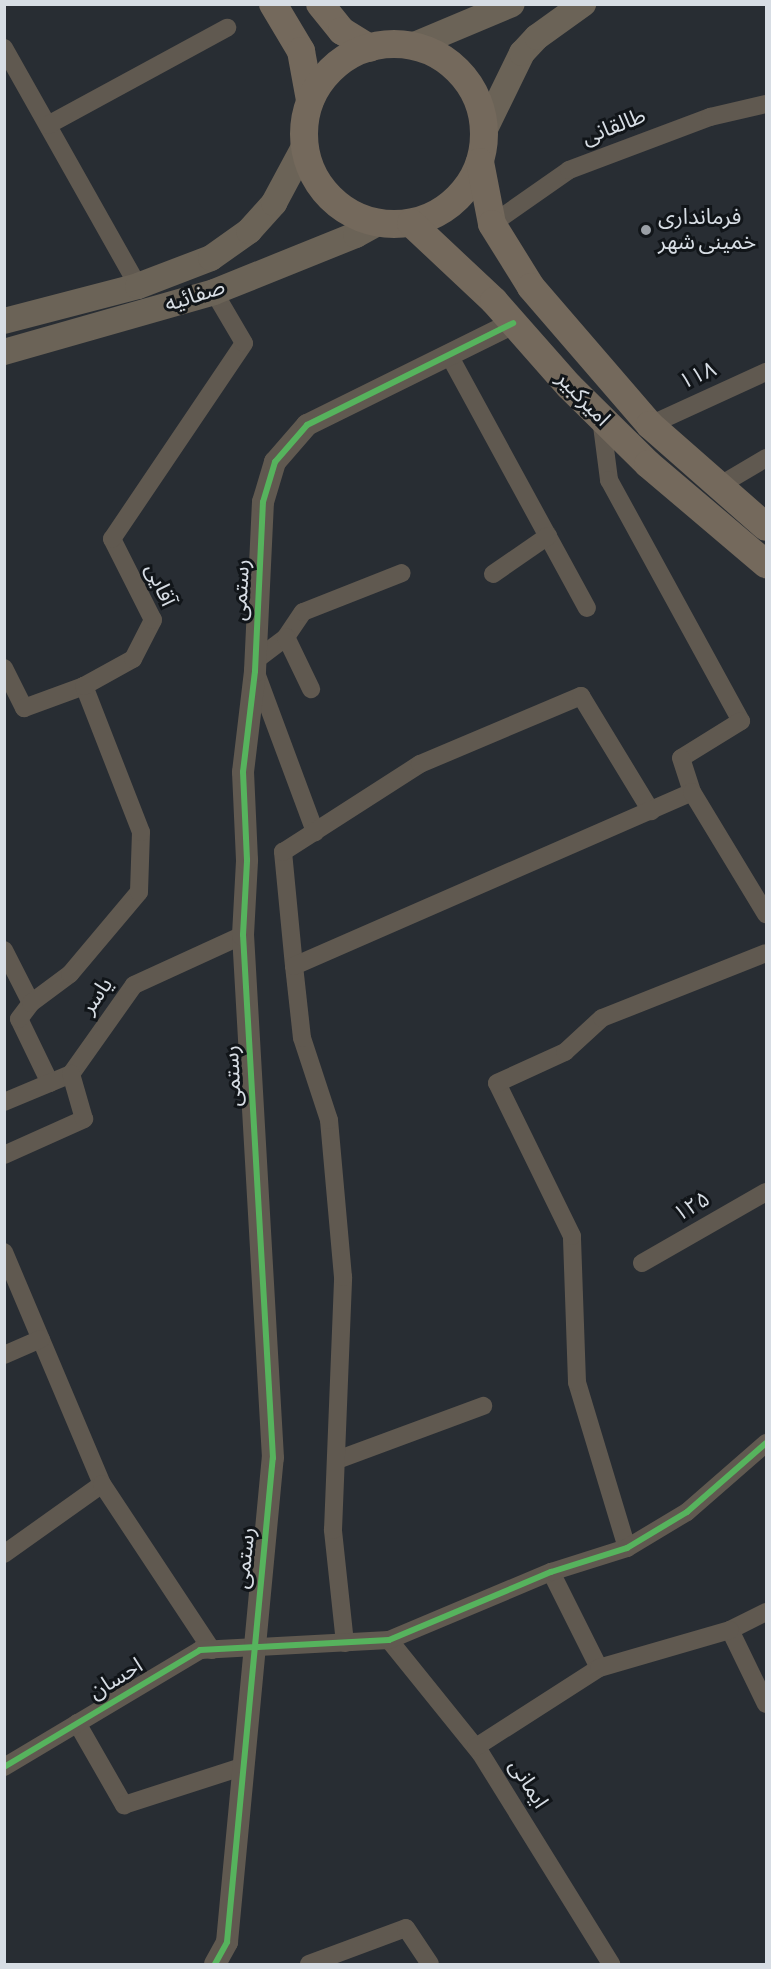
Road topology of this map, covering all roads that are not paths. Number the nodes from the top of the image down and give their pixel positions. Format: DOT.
graph roads {
  1 [pos="273,4"];
  2 [pos="321,4"];
  3 [pos="512,4"];
  4 [pos="583,4"];
  5 [pos="227,28"];
  6 [pos="412,46"];
  7 [pos="4,48"];
  8 [pos="369,48"];
  9 [pos="310,100"];
  10 [pos="766,104"];
  11 [pos="48,125"];
  12 [pos="484,131"];
  13 [pos="304,147"];
  14 [pos="480,162"];
  15 [pos="379,222"];
  16 [pos="411,223"];
  17 [pos="492,224"];
  18 [pos="138,286"];
  19 [pos="214,292"];
  20 [pos="4,321"];
  21 [pos="513,323"];
  22 [pos="4,352"];
  23 [pos="449,355"];
  24 [pos="766,372"];
  25 [pos="601,418"];
  26 [pos="650,425"];
  27 [pos="766,458"];
  28 [pos="717,487"];
  29 [pos="766,527"];
  30 [pos="548,536"];
  31 [pos="766,564"];
  32 [pos="402,573"];
  33 [pos="493,574"];
  34 [pos="587,608"];
  35 [pos="286,637"];
  36 [pos="255,665"];
  37 [pos="4,668"];
  38 [pos="84,686"];
  39 [pos="311,689"];
  40 [pos="692,792"];
  41 [pos="651,811"];
  42 [pos="315,832"];
  43 [pos="766,914"];
  44 [pos="243,935"];
  45 [pos="4,950"];
  46 [pos="766,953"];
  47 [pos="294,966"];
  48 [pos="31,1003"];
  49 [pos="71,1074"];
  50 [pos="50,1083"];
  51 [pos="4,1102"];
  52 [pos="4,1155"];
  53 [pos="766,1192"];
  54 [pos="4,1252"];
  55 [pos="642,1263"];
  56 [pos="41,1339"];
  57 [pos="4,1355"];
  58 [pos="483,1406"];
  59 [pos="766,1443"];
  60 [pos="337,1460"];
  61 [pos="102,1484"];
  62 [pos="627,1548"];
  63 [pos="4,1554"];
  64 [pos="551,1572"];
  65 [pos="766,1612"];
  66 [pos="730,1630"];
  67 [pos="389,1640"];
  68 [pos="345,1643"];
  69 [pos="254,1649"];
  70 [pos="212,1650"];
  71 [pos="599,1668"];
  72 [pos="766,1704"];
  73 [pos="76,1723"];
  74 [pos="476,1747"];
  75 [pos="4,1767"];
  76 [pos="242,1767"];
  77 [pos="216,1964"];
  78 [pos="309,1965"];
  79 [pos="430,1965"];
  80 [pos="611,1965"];
  1 -- 9 [label="main road"];
  2 -- 8 [label="main road"];
  3 -- 6 [label="main road"];
  4 -- 12 [label="main road"];
  5 -- 11 [label="street"];
  6 -- 8 [label="main road"];
  6 -- 12 [label="main road"];
  7 -- 11 [label="street"];
  8 -- 9 [label="main road"];
  9 -- 13 [label="main road"];
  10 -- 17 [label="street, طالقانی"];
  11 -- 18 [label="street"];
  12 -- 14 [label="main road"];
  13 -- 15 [label="main road"];
  13 -- 18 [label="main road, صفائیه"];
  14 -- 16 [label="main road"];
  14 -- 17 [label="main road, امیرکبیر"];
  15 -- 16 [label="main road"];
  15 -- 19 [label="main road, صفائیه"];
  16 -- 21 [label="main road, امیرکبیر"];
  17 -- 26 [label="main road, امیرکبیر"];
  18 -- 20 [label="main road, صفائیه"];
  19 -- 22 [label="main road, صفائیه"];
  19 -- 38 [label="street, آقایی"];
  21 -- 23 [label="street, رستمی"];
  21 -- 25 [label="main road, امیرکبیر"];
  23 -- 30 [label="street"];
  23 -- 36 [label="street, رستمی"];
  24 -- 26 [label="street, ۱۱۸"];
  25 -- 31 [label="main road, امیرکبیر"];
  25 -- 40 [label="street"];
  26 -- 28 [label="main road, امیرکبیر"];
  27 -- 28 [label="street"];
  28 -- 29 [label="main road, امیرکبیر"];
  30 -- 33 [label="street"];
  30 -- 34 [label="street"];
  32 -- 35 [label="street"];
  35 -- 36 [label="street"];
  35 -- 39 [label="street"];
  36 -- 42 [label="street"];
  36 -- 44 [label="street, رستمی"];
  37 -- 38 [label="street"];
  38 -- 48 [label="street"];
  40 -- 41 [label="street"];
  40 -- 43 [label="street"];
  41 -- 42 [label="street"];
  41 -- 47 [label="street"];
  42 -- 47 [label="street"];
  44 -- 49 [label="street, یاسر"];
  44 -- 69 [label="street, رستمی"];
  45 -- 48 [label="street"];
  46 -- 62 [label="street"];
  47 -- 60 [label="street"];
  48 -- 50 [label="street"];
  49 -- 50 [label="street"];
  49 -- 52 [label="street"];
  50 -- 51 [label="street"];
  53 -- 55 [label="street, ۱۲۵"];
  54 -- 56 [label="street"];
  56 -- 57 [label="street"];
  56 -- 61 [label="street"];
  58 -- 60 [label="street"];
  59 -- 62 [label="street, احسان"];
  60 -- 68 [label="street"];
  61 -- 63 [label="street"];
  61 -- 70 [label="street"];
  62 -- 64 [label="street, احسان"];
  64 -- 67 [label="street, احسان"];
  64 -- 71 [label="street"];
  65 -- 66 [label="street"];
  66 -- 71 [label="street"];
  66 -- 72 [label="street"];
  67 -- 68 [label="street, احسان"];
  67 -- 74 [label="street, ایمانی"];
  68 -- 69 [label="street, احسان"];
  69 -- 70 [label="street, احسان"];
  69 -- 76 [label="street, رستمی"];
  70 -- 73 [label="street, احسان"];
  71 -- 74 [label="street"];
  73 -- 75 [label="street, احسان"];
  73 -- 76 [label="street"];
  74 -- 80 [label="street, ایمانی"];
  76 -- 77 [label="street, رستمی"];
  78 -- 79 [label="street"];
}
